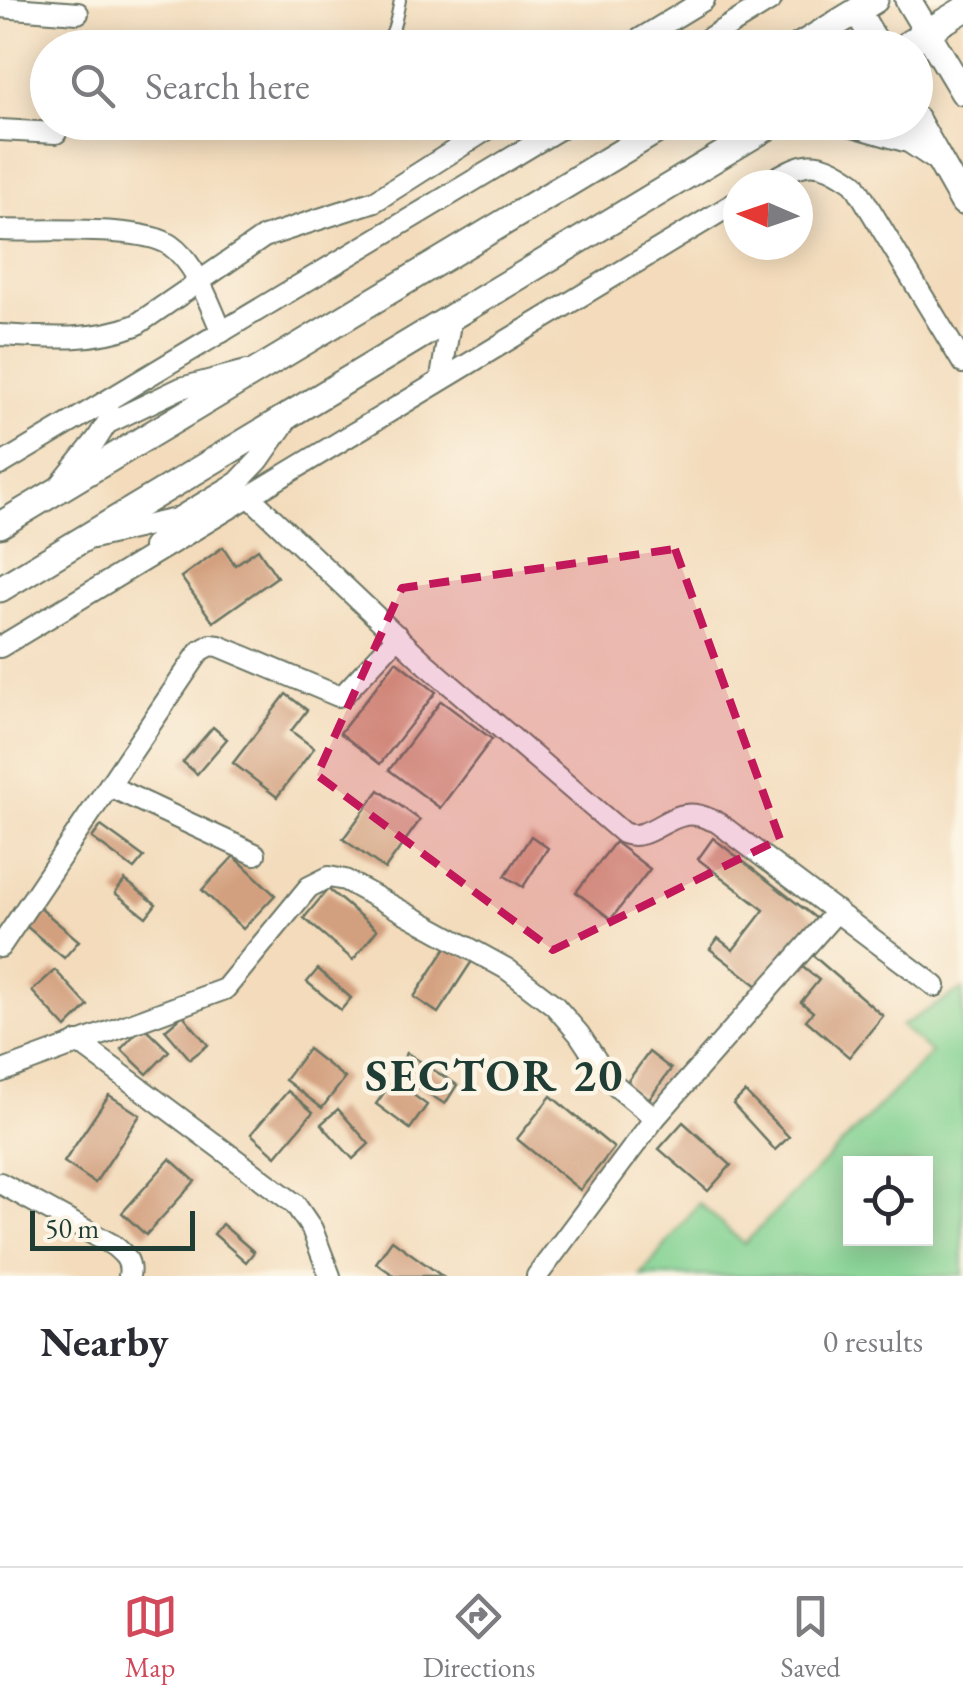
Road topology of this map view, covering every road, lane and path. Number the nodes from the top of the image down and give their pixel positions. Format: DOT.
graph roads {
  1 [pos="400,0"];
  2 [pos="704,0"];
  3 [pos="771,0"];
  4 [pos="908,0"];
  5 [pos="0,6"];
  6 [pos="866,6"];
  7 [pos="963,10"];
  8 [pos="78,13"];
  9 [pos="393,30"];
  10 [pos="655,30"];
  11 [pos="722,30"];
  12 [pos="826,30"];
  13 [pos="873,30"];
  14 [pos="927,30"];
  15 [pos="930,30"];
  16 [pos="933,40"];
  17 [pos="963,92"];
  18 [pos="0,130"];
  19 [pos="30,132"];
  20 [pos="471,140"];
  21 [pos="540,140"];
  22 [pos="641,140"];
  23 [pos="746,140"];
  24 [pos="910,140"];
  25 [pos="926,140"];
  26 [pos="934,156"];
  27 [pos="790,170"];
  28 [pos="963,202"];
  29 [pos="723,209"];
  30 [pos="0,230"];
  31 [pos="198,280"];
  32 [pos="450,316"];
  33 [pos="222,332"];
  34 [pos="0,335"];
  35 [pos="963,363"];
  36 [pos="267,365"];
  37 [pos="442,378"];
  38 [pos="121,395"];
  39 [pos="293,412"];
  40 [pos="108,423"];
  41 [pos="0,466"];
  42 [pos="54,492"];
  43 [pos="249,496"];
  44 [pos="178,518"];
  45 [pos="0,525"];
  46 [pos="81,540"];
  47 [pos="144,559"];
  48 [pos="0,590"];
  49 [pos="398,636"];
  50 [pos="0,648"];
  51 [pos="109,786"];
  52 [pos="255,854"];
  53 [pos="837,911"];
  54 [pos="0,947"];
  55 [pos="936,986"];
  56 [pos="78,1042"];
  57 [pos="0,1072"];
  58 [pos="656,1118"];
  59 [pos="0,1183"];
  60 [pos="130,1276"];
  61 [pos="330,1276"];
  62 [pos="537,1276"];
  1 -- 9 [label="lane"];
  2 -- 10 [label="street"];
  3 -- 11 [label="street"];
  4 -- 14 [label="street"];
  5 -- 8 [label="street"];
  6 -- 12 [label="street"];
  6 -- 13 [label="street"];
  7 -- 15 [label="street"];
  16 -- 17 [label="street"];
  18 -- 19 [label="street"];
  20 -- 31 [label="street"];
  21 -- 33 [label="street"];
  22 -- 36 [label="street"];
  23 -- 32 [label="street"];
  24 -- 26 [label="street"];
  25 -- 26 [label="street"];
  26 -- 28 [label="street"];
  27 -- 35 [label="street"];
  29 -- 37 [label="street"];
  30 -- 31 [label="street"];
  31 -- 33 [label="street"];
  31 -- 34 [label="street"];
  32 -- 37 [label="street"];
  32 -- 39 [label="street"];
  33 -- 38 [label="street"];
  36 -- 40 [label="street"];
  36 -- 42 [label="street"];
  37 -- 43 [label="street"];
  38 -- 40 [label="street"];
  38 -- 41 [label="street"];
  39 -- 44 [label="street"];
  39 -- 46 [label="street"];
  40 -- 42 [label="street"];
  42 -- 45 [label="street"];
  43 -- 47 [label="street"];
  43 -- 49 [label="street"];
  44 -- 46 [label="street"];
  44 -- 47 [label="street"];
  46 -- 48 [label="street"];
  47 -- 50 [label="street"];
  49 -- 51 [label="street"];
  49 -- 53 [label="street"];
  51 -- 52 [label="street"];
  51 -- 54 [label="street"];
  53 -- 55 [label="street"];
  53 -- 58 [label="street"];
  56 -- 57 [label="street"];
  56 -- 58 [label="street"];
  56 -- 61 [label="street"];
  58 -- 62 [label="street"];
  59 -- 60 [label="street"];
}
